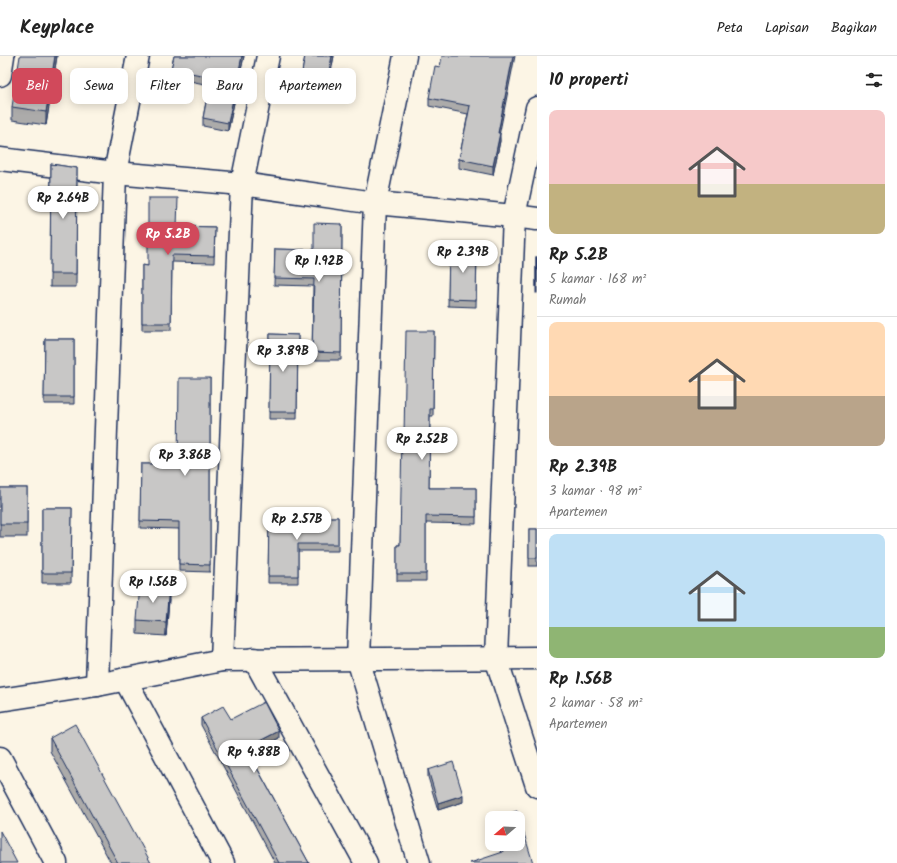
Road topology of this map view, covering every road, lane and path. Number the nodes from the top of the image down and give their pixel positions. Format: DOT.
graph roads {
  1 [pos="3,56"];
  2 [pos="138,56"];
  3 [pos="268,56"];
  4 [pos="405,56"];
  5 [pos="0,75"];
  6 [pos="537,108"];
  7 [pos="537,159"];
  8 [pos="0,160"];
  9 [pos="115,173"];
  10 [pos="242,184"];
  11 [pos="375,203"];
  12 [pos="514,216"];
  13 [pos="537,219"];
  14 [pos="496,658"];
  15 [pos="537,658"];
  16 [pos="358,659"];
  17 [pos="222,660"];
  18 [pos="254,660"];
  19 [pos="125,679"];
  20 [pos="97,685"];
  21 [pos="0,700"];
  22 [pos="0,758"];
  23 [pos="537,786"];
  24 [pos="56,863"];
  25 [pos="223,863"];
  26 [pos="366,863"];
  27 [pos="419,863"];
  1 -- 5 [label="street"];
  2 -- 9 [label="street"];
  3 -- 10 [label="street"];
  4 -- 11 [label="street"];
  6 -- 12 [label="street"];
  7 -- 12 [label="street"];
  8 -- 9 [label="street"];
  9 -- 10 [label="street"];
  9 -- 20 [label="street"];
  10 -- 11 [label="street"];
  10 -- 17 [label="street"];
  11 -- 12 [label="street"];
  11 -- 16 [label="street"];
  12 -- 13 [label="street"];
  12 -- 14 [label="street"];
  14 -- 15 [label="street"];
  14 -- 16 [label="street"];
  14 -- 23 [label="street"];
  16 -- 18 [label="street"];
  16 -- 27 [label="street"];
  17 -- 18 [label="street"];
  17 -- 19 [label="street"];
  18 -- 26 [label="street"];
  19 -- 20 [label="street"];
  19 -- 25 [label="street"];
  20 -- 21 [label="street"];
  22 -- 24 [label="street"];
}
